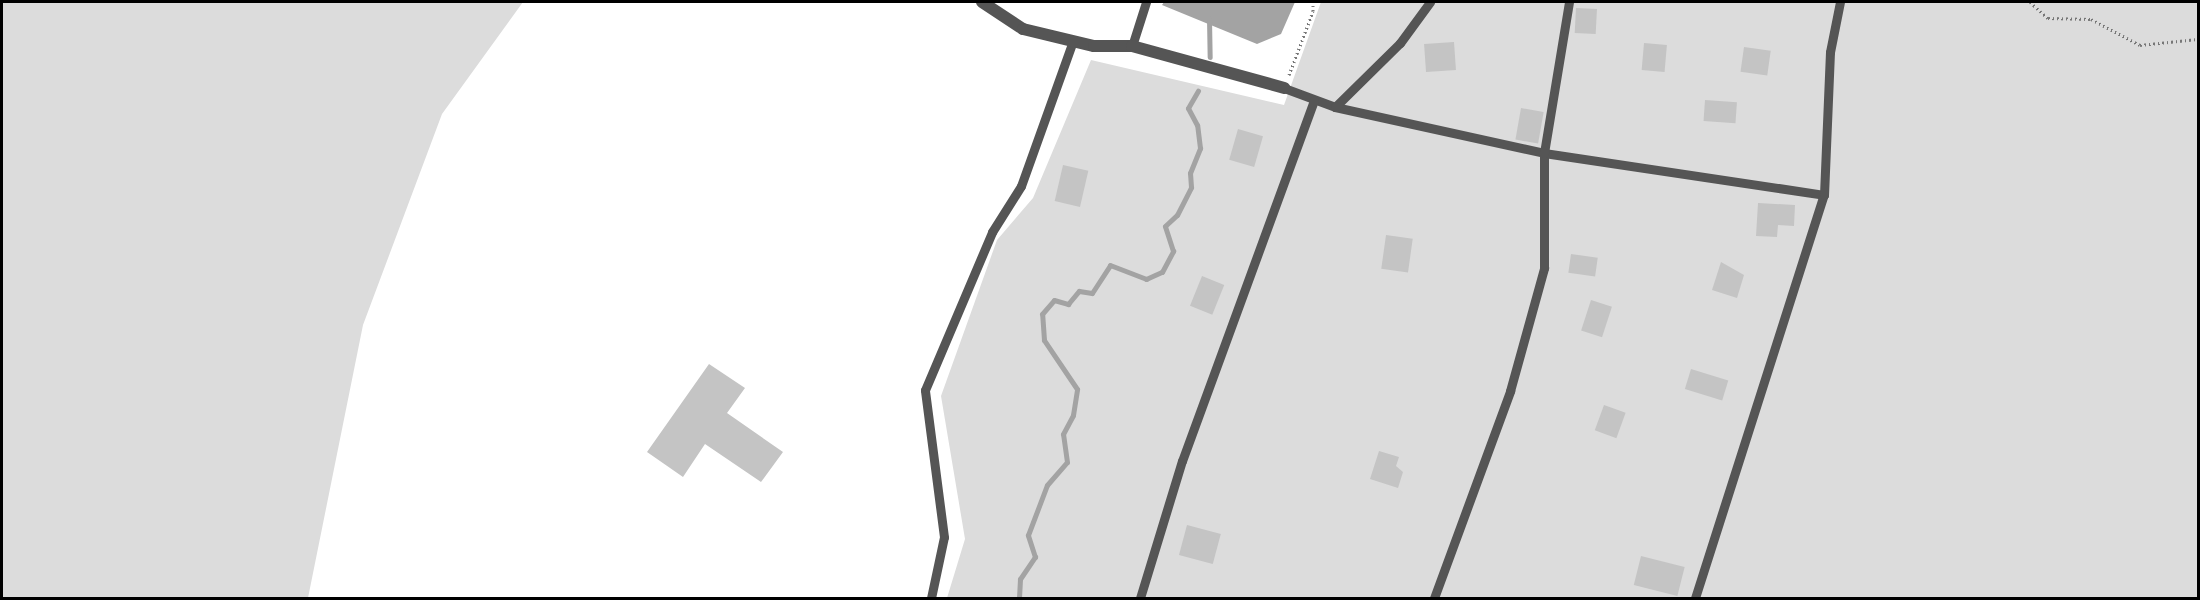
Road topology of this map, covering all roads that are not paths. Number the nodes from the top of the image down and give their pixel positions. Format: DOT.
graph roads {
  1 [pos="982,2"];
  2 [pos="1146,2"];
  3 [pos="1430,2"];
  4 [pos="1569,2"];
  5 [pos="1840,2"];
  6 [pos="1073,41"];
  7 [pos="1132,46"];
  8 [pos="1284,88"];
  9 [pos="1314,100"];
  10 [pos="1335,107"];
  11 [pos="1544,153"];
  12 [pos="1824,195"];
  13 [pos="931,598"];
  14 [pos="1140,598"];
  15 [pos="1434,598"];
  16 [pos="1695,598"];
  1 -- 6 [label="street"];
  2 -- 7 [label="lane"];
  3 -- 10 [label="lane"];
  4 -- 11 [label="lane"];
  5 -- 12 [label="lane"];
  6 -- 7 [label="street"];
  6 -- 13 [label="lane"];
  7 -- 8 [label="street"];
  8 -- 9 [label="lane"];
  9 -- 10 [label="lane"];
  9 -- 14 [label="lane"];
  10 -- 11 [label="lane"];
  11 -- 12 [label="lane"];
  11 -- 15 [label="lane"];
  12 -- 16 [label="lane"];
}
